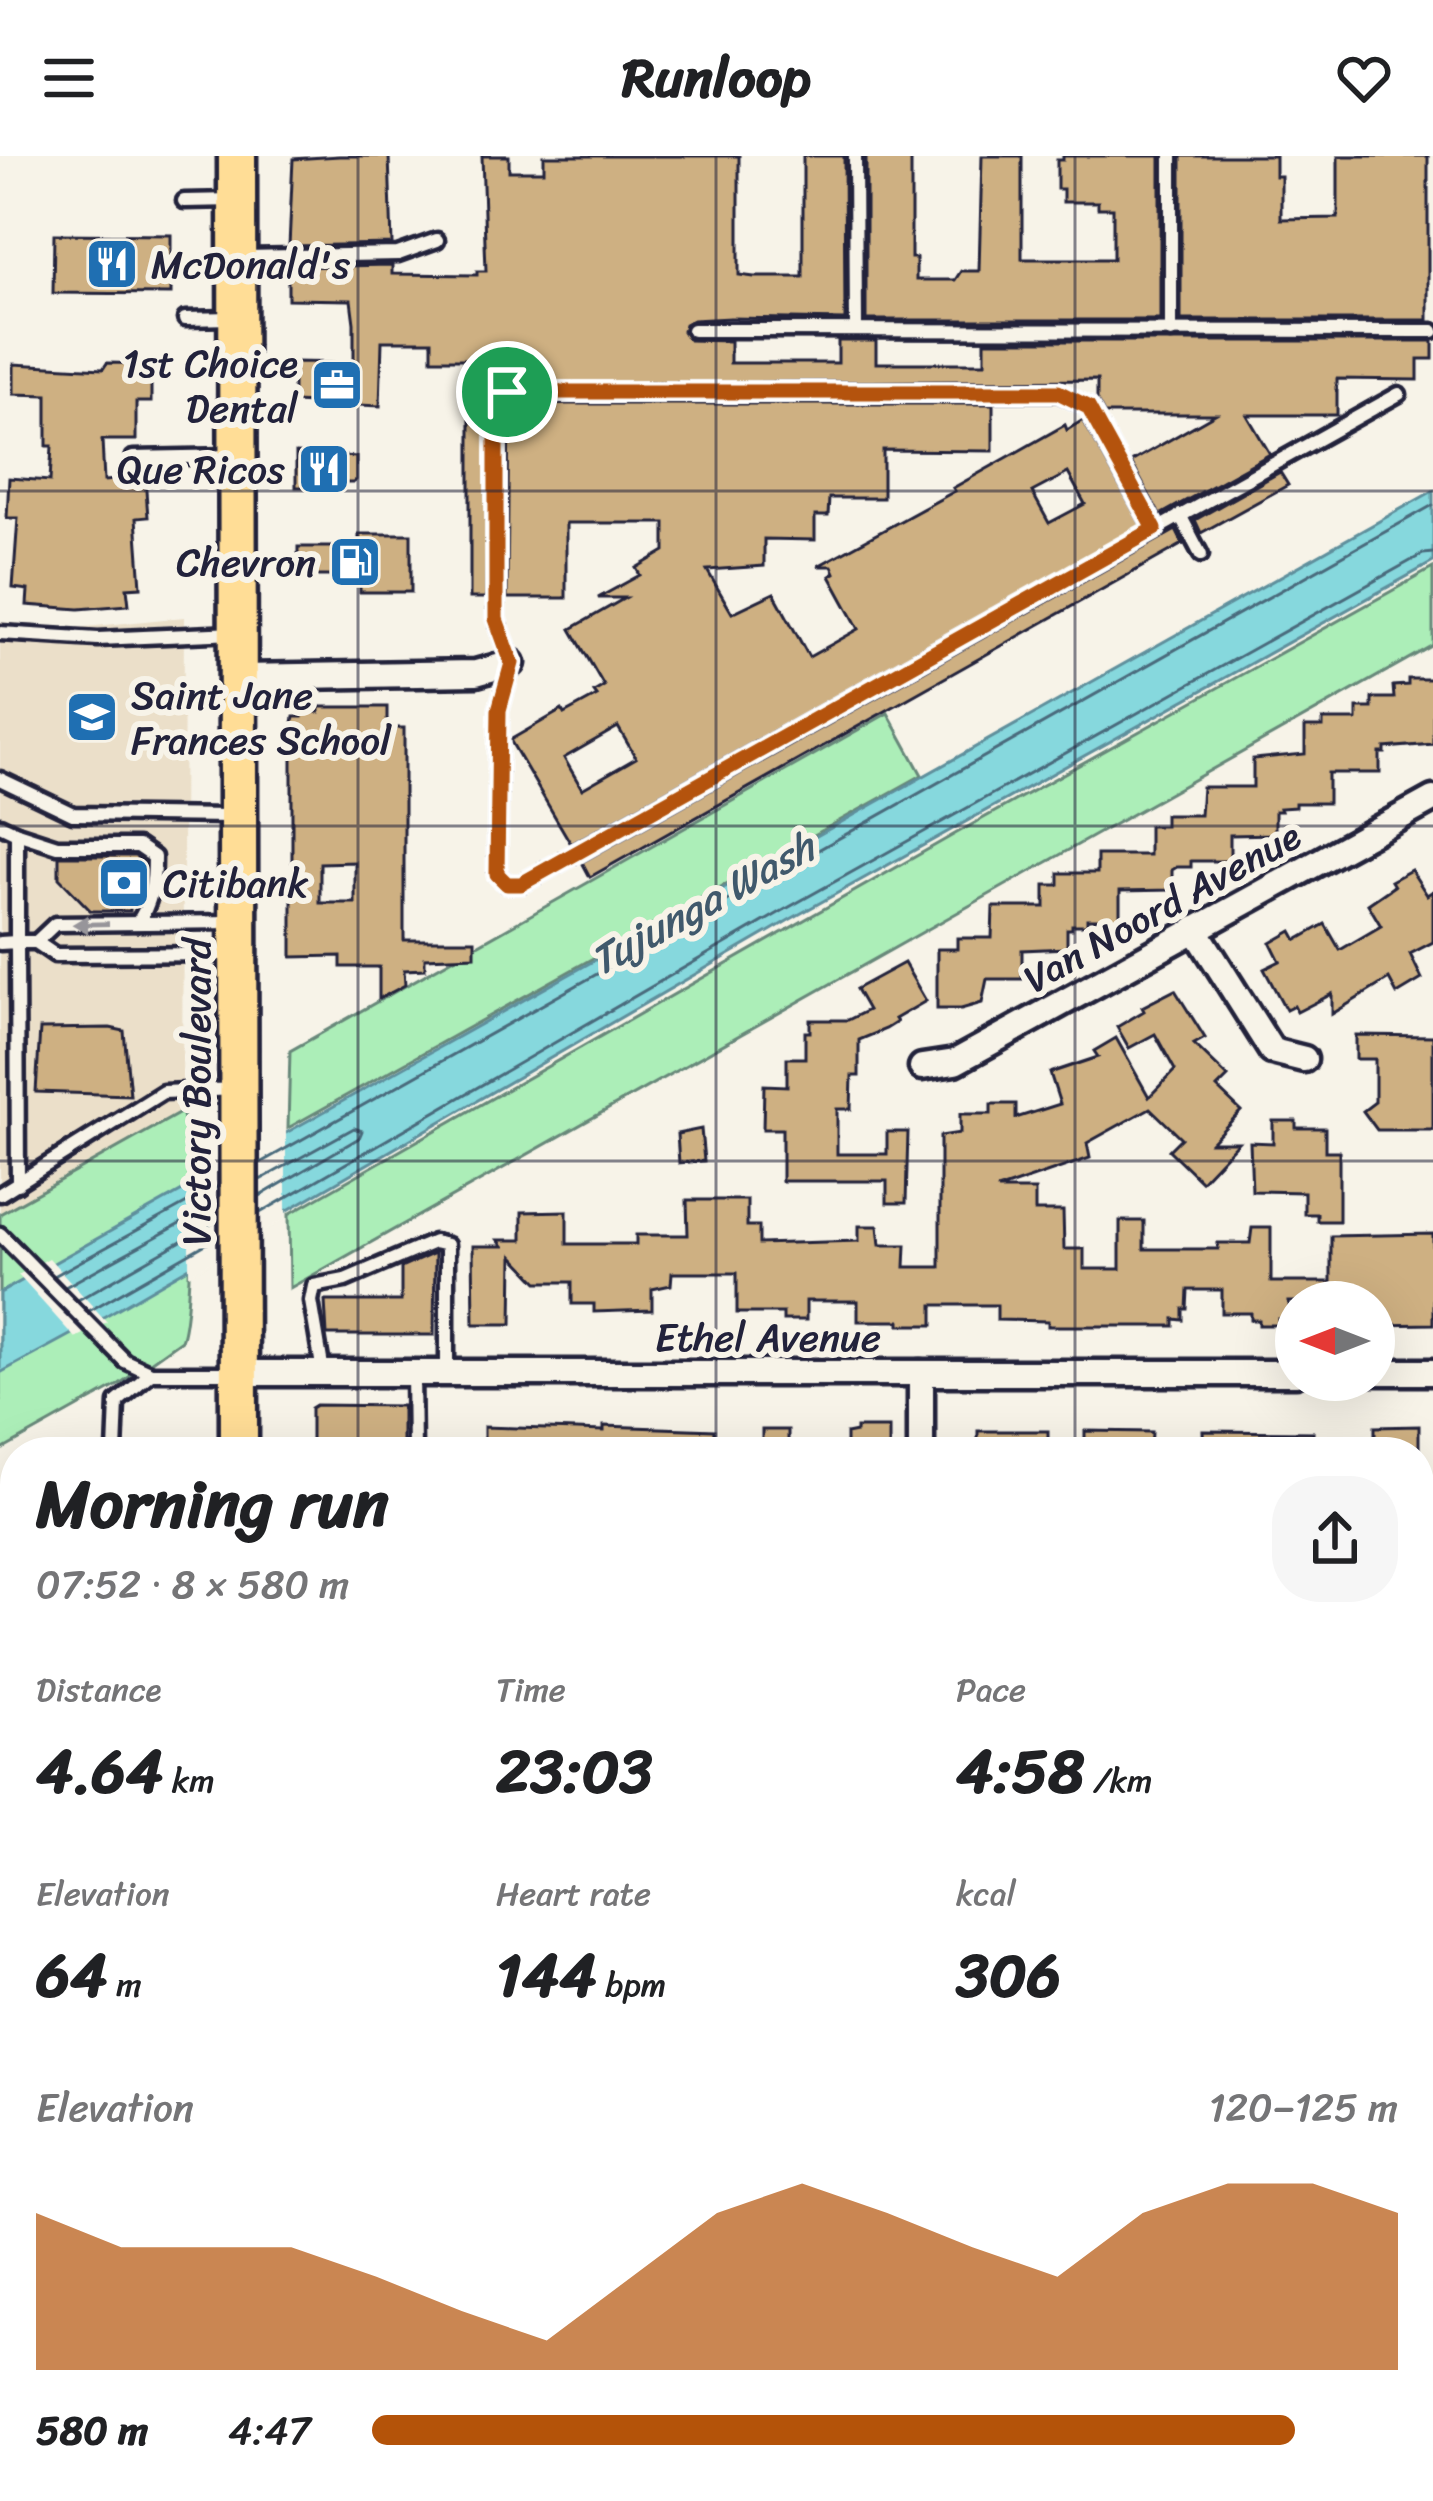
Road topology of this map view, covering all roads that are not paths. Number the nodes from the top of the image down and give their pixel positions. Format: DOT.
graph roads {
  1 [pos="237,156"];
  2 [pos="855,156"];
  3 [pos="1172,156"];
  4 [pos="184,200"];
  5 [pos="236,200"];
  6 [pos="437,240"];
  7 [pos="236,256"];
  8 [pos="237,318"];
  9 [pos="185,319"];
  10 [pos="693,330"];
  11 [pos="856,330"];
  12 [pos="1433,331"];
  13 [pos="1171,332"];
  14 [pos="1399,394"];
  15 [pos="236,456"];
  16 [pos="133,458"];
  17 [pos="1180,515"];
  18 [pos="1155,529"];
  19 [pos="1201,555"];
  20 [pos="0,633"];
  21 [pos="236,633"];
  22 [pos="512,663"];
  23 [pos="236,677"];
  24 [pos="0,779"];
  25 [pos="1433,799"];
  26 [pos="237,815"];
  27 [pos="0,825"];
  28 [pos="17,833"];
  29 [pos="136,923"];
  30 [pos="1195,929"];
  31 [pos="238,938"];
  32 [pos="17,942"];
  33 [pos="36,942"];
  34 [pos="0,943"];
  35 [pos="1304,1059"];
  36 [pos="922,1067"];
  37 [pos="238,1106"];
  38 [pos="18,1184"];
  39 [pos="0,1194"];
  40 [pos="0,1234"];
  41 [pos="323,1372"];
  42 [pos="413,1372"];
  43 [pos="447,1372"];
  44 [pos="1275,1372"];
  45 [pos="1395,1372"];
  46 [pos="1433,1372"];
  47 [pos="151,1373"];
  48 [pos="239,1373"];
  49 [pos="921,1373"];
  50 [pos="115,1437"];
  51 [pos="238,1437"];
  52 [pos="413,1437"];
  53 [pos="921,1437"];
  1 -- 5 [label="main road, Victory Boulevard"];
  2 -- 11 [label="lane"];
  3 -- 13 [label="lane"];
  4 -- 5 [label="lane"];
  5 -- 7 [label="main road, Victory Boulevard"];
  6 -- 7 [label="lane"];
  7 -- 8 [label="main road, Victory Boulevard"];
  8 -- 9 [label="lane"];
  8 -- 15 [label="main road, Victory Boulevard"];
  10 -- 11 [label="lane"];
  11 -- 13 [label="lane"];
  12 -- 13 [label="lane"];
  14 -- 17 [label="lane"];
  15 -- 16 [label="lane"];
  15 -- 21 [label="main road, Victory Boulevard"];
  17 -- 18 [label="lane"];
  17 -- 19 [label="lane"];
  18 -- 22 [label="lane"];
  18 -- 22 [label="lane"];
  20 -- 21 [label="lane"];
  21 -- 23 [label="main road, Victory Boulevard"];
  22 -- 23 [label="street"];
  23 -- 26 [label="main road, Victory Boulevard"];
  24 -- 26 [label="lane"];
  25 -- 30 [label="street, Van Noord Avenue"];
  26 -- 31 [label="main road, Victory Boulevard"];
  27 -- 28 [label="lane"];
  28 -- 29 [label="lane"];
  28 -- 32 [label="lane"];
  29 -- 31 [label="lane"];
  29 -- 33 [label="lane, one-way"];
  30 -- 35 [label="street"];
  30 -- 36 [label="street, Van Noord Avenue"];
  31 -- 33 [label="lane"];
  31 -- 37 [label="main road, Victory Boulevard"];
  32 -- 33 [label="lane"];
  32 -- 34 [label="lane"];
  32 -- 38 [label="lane"];
  37 -- 38 [label="lane"];
  37 -- 48 [label="main road, Victory Boulevard"];
  38 -- 39 [label="lane"];
  40 -- 47 [label="lane"];
  41 -- 42 [label="street, Ethel Avenue"];
  41 -- 43 [label="lane"];
  41 -- 48 [label="street, Ethel Avenue"];
  42 -- 43 [label="street, Ethel Avenue"];
  42 -- 52 [label="lane"];
  43 -- 49 [label="street, Ethel Avenue"];
  44 -- 49 [label="street, Ethel Avenue"];
  45 -- 46 [label="street"];
  47 -- 48 [label="lane"];
  47 -- 50 [label="lane"];
  48 -- 51 [label="main road, Victory Boulevard"];
  49 -- 53 [label="street"];
}
